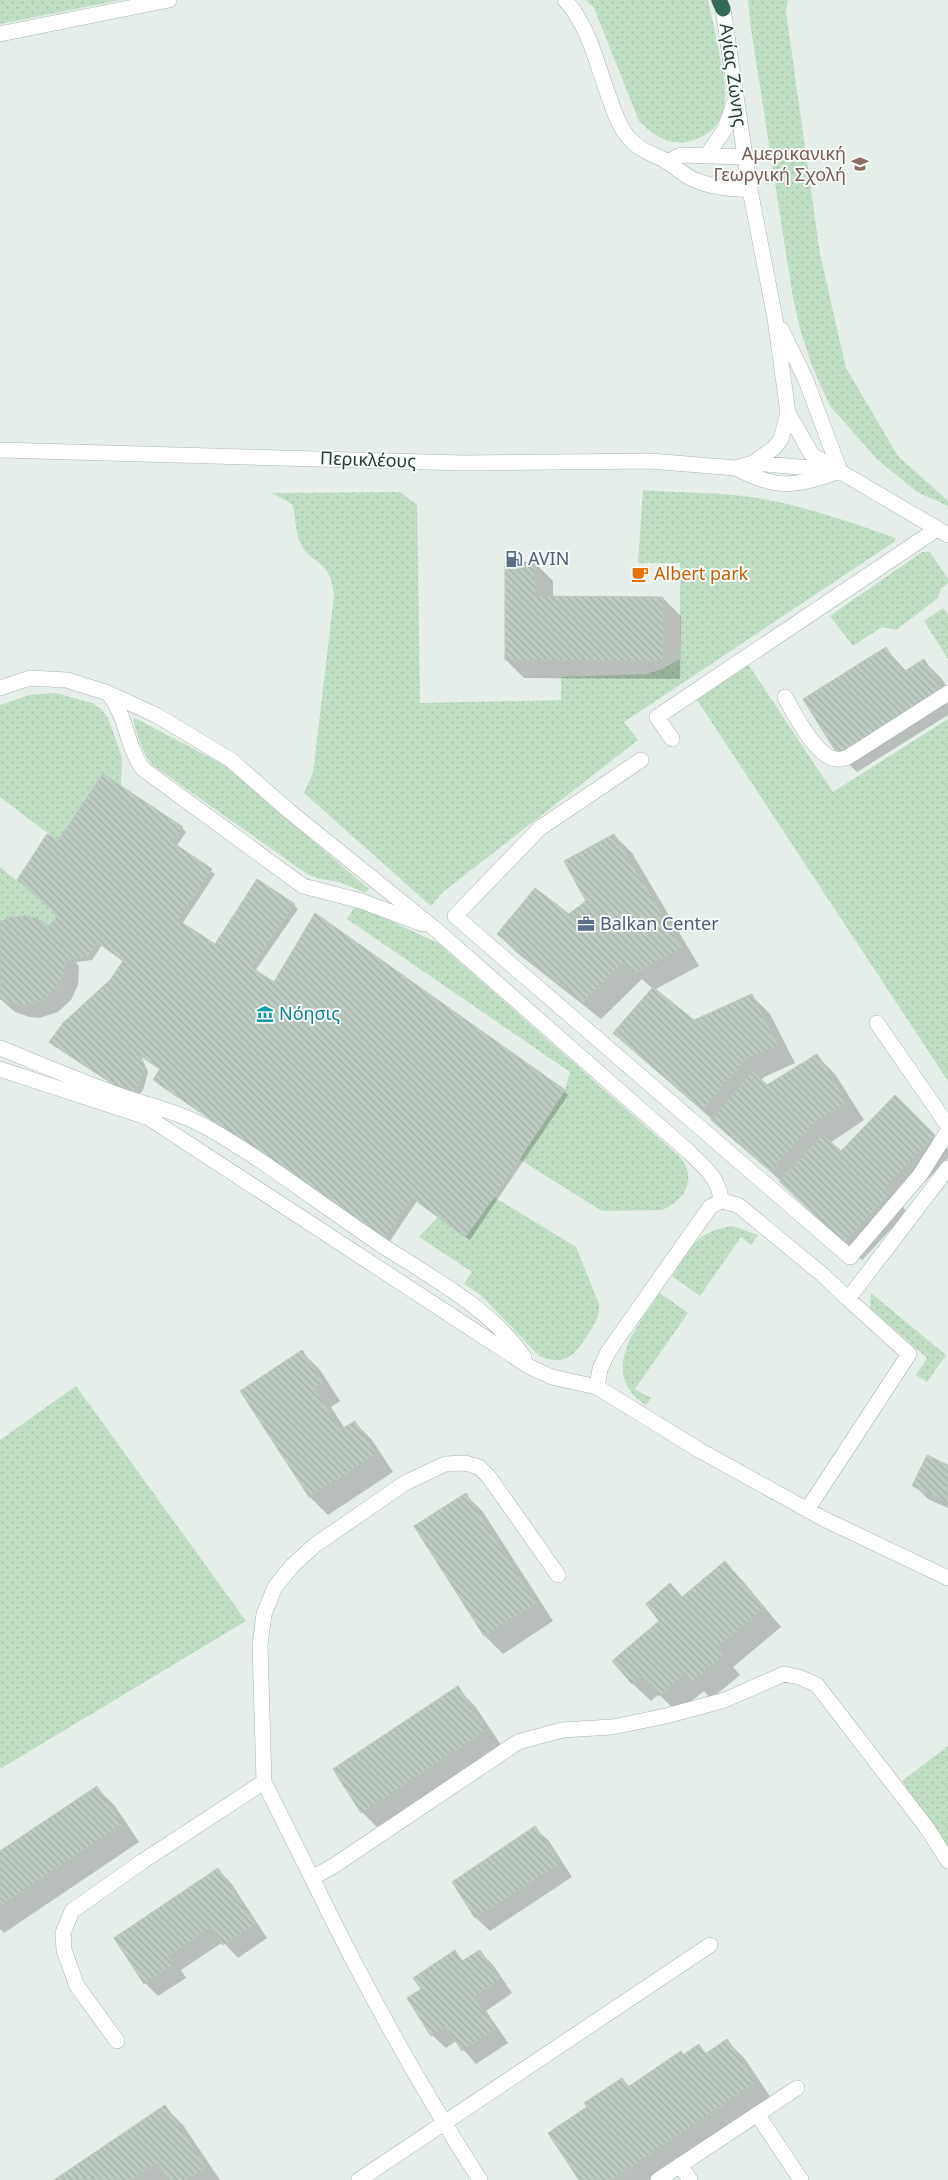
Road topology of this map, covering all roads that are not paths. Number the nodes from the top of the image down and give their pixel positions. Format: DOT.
graph roads {
  1 [pos="169,0"];
  2 [pos="565,0"];
  3 [pos="722,3"];
  4 [pos="0,34"];
  5 [pos="736,97"];
  6 [pos="707,155"];
  7 [pos="745,158"];
  8 [pos="667,162"];
  9 [pos="750,190"];
  10 [pos="775,318"];
  11 [pos="788,413"];
  12 [pos="0,450"];
  13 [pos="753,463"];
  14 [pos="736,468"];
  15 [pos="840,471"];
  16 [pos="943,532"];
  17 [pos="0,688"];
  18 [pos="108,693"];
  19 [pos="948,693"];
  20 [pos="785,697"];
  21 [pos="672,739"];
  22 [pos="641,760"];
  23 [pos="434,928"];
  24 [pos="877,1023"];
  25 [pos="0,1048"];
  26 [pos="0,1069"];
  27 [pos="948,1126"];
  28 [pos="948,1131"];
  29 [pos="948,1168"];
  30 [pos="721,1201"];
  31 [pos="848,1299"];
  32 [pos="530,1367"];
  33 [pos="597,1387"];
  34 [pos="807,1510"];
  35 [pos="558,1575"];
  36 [pos="948,1578"];
  37 [pos="264,1782"];
  38 [pos="948,1861"];
  39 [pos="312,1878"];
  40 [pos="710,1945"];
  41 [pos="117,2041"];
  42 [pos="797,2088"];
  43 [pos="756,2114"];
  44 [pos="443,2122"];
  45 [pos="680,2165"];
  46 [pos="359,2180"];
  47 [pos="480,2180"];
  48 [pos="658,2180"];
  49 [pos="690,2180"];
  50 [pos="801,2180"];
  1 -- 4 [label="street"];
  2 -- 8 [label="street"];
  3 -- 5 [label="street, Αγίας Ζώνης"];
  5 -- 6 [label="street"];
  5 -- 7 [label="street, Αγίας Ζώνης"];
  6 -- 7 [label="street"];
  6 -- 8 [label="street"];
  7 -- 9 [label="street, Αγίας Ζώνης"];
  8 -- 9 [label="street"];
  9 -- 10 [label="street, Αγίας Ζώνης"];
  10 -- 11 [label="street"];
  10 -- 15 [label="street"];
  11 -- 13 [label="street"];
  11 -- 15 [label="street"];
  12 -- 14 [label="street, Περικλέους"];
  13 -- 14 [label="street"];
  13 -- 15 [label="street"];
  14 -- 15 [label="street"];
  15 -- 16 [label="street"];
  16 -- 21 [label="street"];
  17 -- 18 [label="street"];
  18 -- 23 [label="street"];
  18 -- 23 [label="street"];
  19 -- 20 [label="street"];
  22 -- 28 [label="street"];
  23 -- 30 [label="street"];
  24 -- 27 [label="street"];
  25 -- 32 [label="street"];
  26 -- 32 [label="street"];
  29 -- 31 [label="street"];
  30 -- 31 [label="street"];
  30 -- 33 [label="street"];
  31 -- 34 [label="street"];
  32 -- 33 [label="street"];
  33 -- 34 [label="street"];
  34 -- 36 [label="street"];
  35 -- 37 [label="street"];
  37 -- 39 [label="street"];
  37 -- 41 [label="street"];
  38 -- 39 [label="street"];
  39 -- 44 [label="street"];
  40 -- 44 [label="street"];
  42 -- 43 [label="street"];
  43 -- 45 [label="street"];
  43 -- 50 [label="street"];
  44 -- 46 [label="street"];
  44 -- 47 [label="street"];
  45 -- 48 [label="street"];
  45 -- 49 [label="street"];
}
